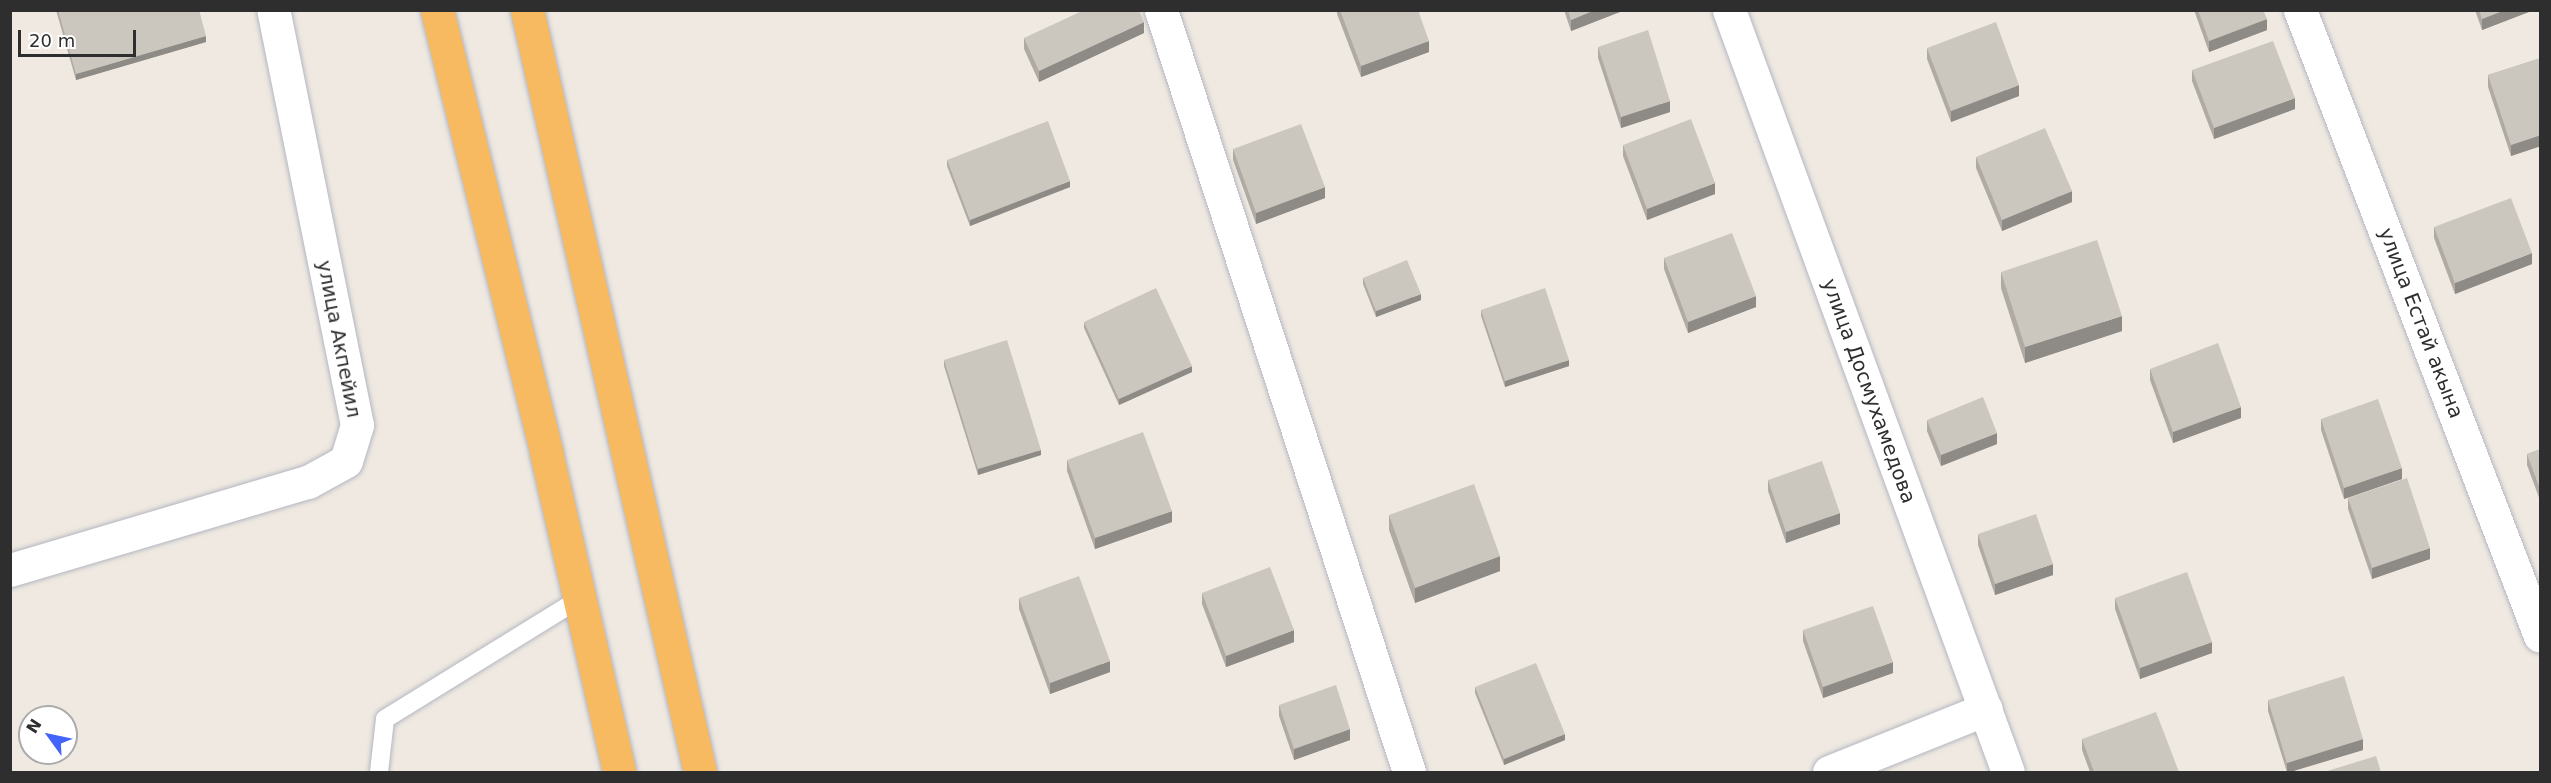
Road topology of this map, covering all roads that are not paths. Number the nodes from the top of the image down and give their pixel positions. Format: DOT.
graph roads {
  1 [pos="273,10"];
  2 [pos="436,10"];
  3 [pos="527,10"];
  4 [pos="1161,10"];
  5 [pos="1729,10"];
  6 [pos="2300,10"];
  7 [pos="10,570"];
  8 [pos="579,598"];
  9 [pos="2541,636"];
  10 [pos="1986,709"];
  11 [pos="379,772"];
  12 [pos="619,772"];
  13 [pos="700,772"];
  14 [pos="1409,772"];
  15 [pos="1829,772"];
  16 [pos="2008,772"];
  1 -- 7 [label="street, улица Акпейил"];
  2 -- 8 [label="highway"];
  3 -- 13 [label="highway"];
  4 -- 14 [label="street"];
  5 -- 10 [label="street, улица Досмухамедова"];
  6 -- 9 [label="street, улица Естай акына"];
  8 -- 11 [label="lane"];
  8 -- 12 [label="highway"];
  10 -- 15 [label="street"];
  10 -- 16 [label="street, улица Досмухамедова"];
}
